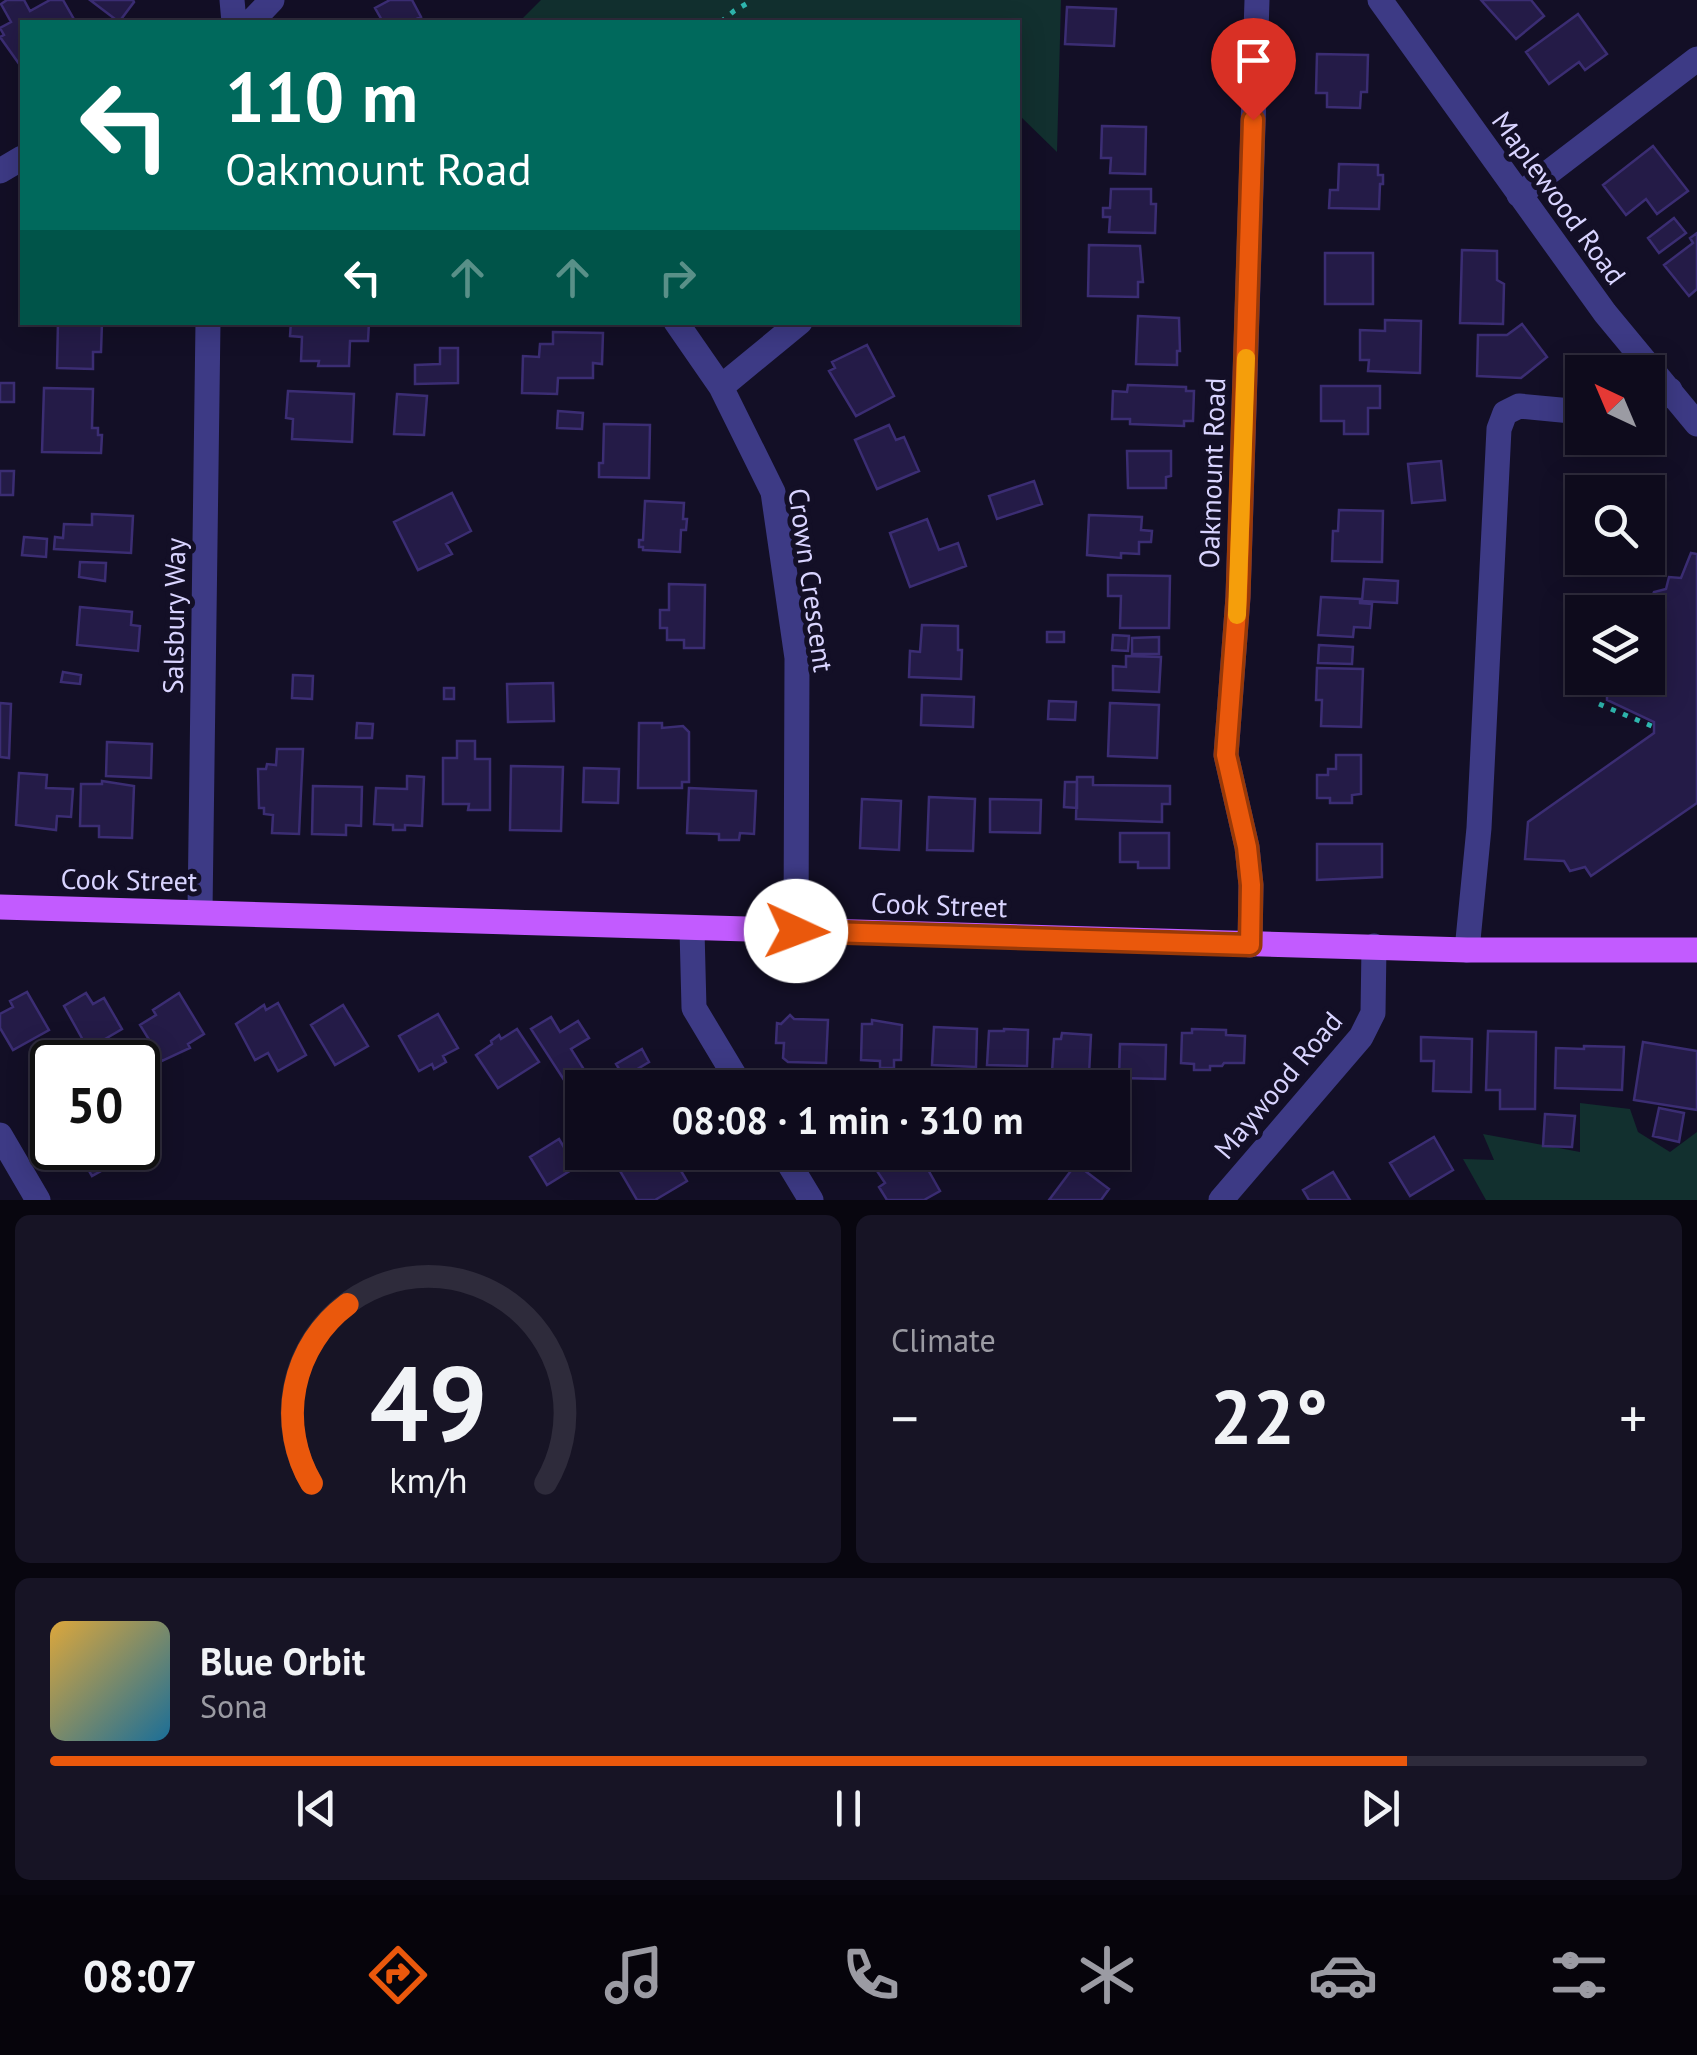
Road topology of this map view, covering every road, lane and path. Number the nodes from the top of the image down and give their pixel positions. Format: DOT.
graph roads {
  1 [pos="272,0"];
  2 [pos="1257,0"];
  3 [pos="1380,0"];
  4 [pos="752,1"];
  5 [pos="253,20"];
  6 [pos="723,20"];
  7 [pos="1697,59"];
  8 [pos="1518,195"];
  9 [pos="208,325"];
  10 [pos="678,325"];
  11 [pos="796,325"];
  12 [pos="721,387"];
  13 [pos="1670,390"];
  14 [pos="1665,394"];
  15 [pos="1565,410"];
  16 [pos="1697,424"];
  17 [pos="1599,704"];
  18 [pos="1654,727"];
  19 [pos="0,907"];
  20 [pos="200,912"];
  21 [pos="692,930"];
  22 [pos="796,931"];
  23 [pos="1250,945"];
  24 [pos="1374,946"];
  25 [pos="1468,950"];
  26 [pos="1697,950"];
  27 [pos="731,1070"];
  28 [pos="0,1135"];
  29 [pos="792,1170"];
  30 [pos="38,1200"];
  31 [pos="810,1200"];
  32 [pos="1221,1200"];
  1 -- 5 [label="street"];
  2 -- 23 [label="street, Oakmount Road"];
  3 -- 8 [label="street, Maplewood Road"];
  4 -- 6 [label="path"];
  7 -- 8 [label="street"];
  8 -- 13 [label="street, Maplewood Road"];
  9 -- 20 [label="street, Salsbury Way"];
  10 -- 12 [label="street, Crown Crescent"];
  11 -- 12 [label="street"];
  12 -- 22 [label="street, Crown Crescent"];
  13 -- 14 [label="street"];
  13 -- 16 [label="street, Maplewood Road"];
  15 -- 25 [label="street"];
  17 -- 18 [label="path"];
  19 -- 20 [label="main road, Cook Street"];
  20 -- 21 [label="main road, Cook Street"];
  21 -- 22 [label="main road, Cook Street"];
  21 -- 27 [label="street"];
  22 -- 23 [label="main road, Cook Street"];
  23 -- 24 [label="main road, Cook Street"];
  24 -- 25 [label="main road, Cook Street"];
  24 -- 32 [label="street, Maywood Road"];
  25 -- 26 [label="main road, Cook Street"];
  28 -- 30 [label="street"];
  29 -- 31 [label="street"];
}
